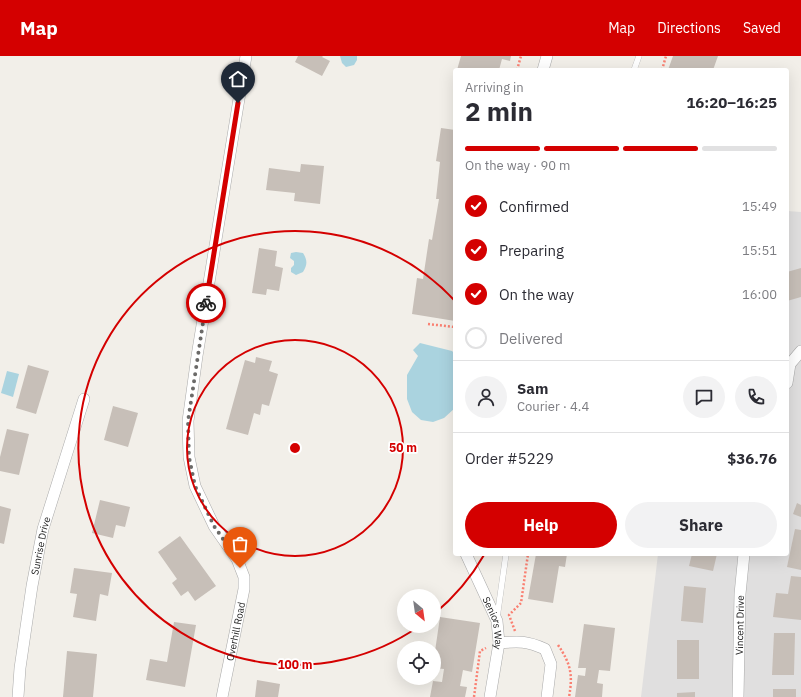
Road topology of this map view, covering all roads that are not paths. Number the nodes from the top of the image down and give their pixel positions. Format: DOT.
graph roads {
  1 [pos="246,56"];
  2 [pos="547,56"];
  3 [pos="639,56"];
  4 [pos="544,68"];
  5 [pos="635,68"];
  6 [pos="801,351"];
  7 [pos="789,370"];
  8 [pos="84,399"];
  9 [pos="467,556"];
  10 [pos="506,556"];
  11 [pos="744,556"];
  12 [pos="497,621"];
  13 [pos="499,643"];
  14 [pos="18,697"];
  15 [pos="222,697"];
  16 [pos="490,697"];
  17 [pos="547,697"];
  18 [pos="738,697"];
  1 -- 15 [label="street, Overhill Road"];
  2 -- 4 [label="street"];
  3 -- 5 [label="lane"];
  6 -- 7 [label="street"];
  8 -- 14 [label="street, Sunrise Drive"];
  9 -- 12 [label="street, Seniors Way"];
  10 -- 12 [label="lane"];
  11 -- 18 [label="street, Vincent Drive"];
  12 -- 13 [label="street, Seniors Way"];
  13 -- 16 [label="street, Seniors Way"];
  13 -- 17 [label="street"];
}
